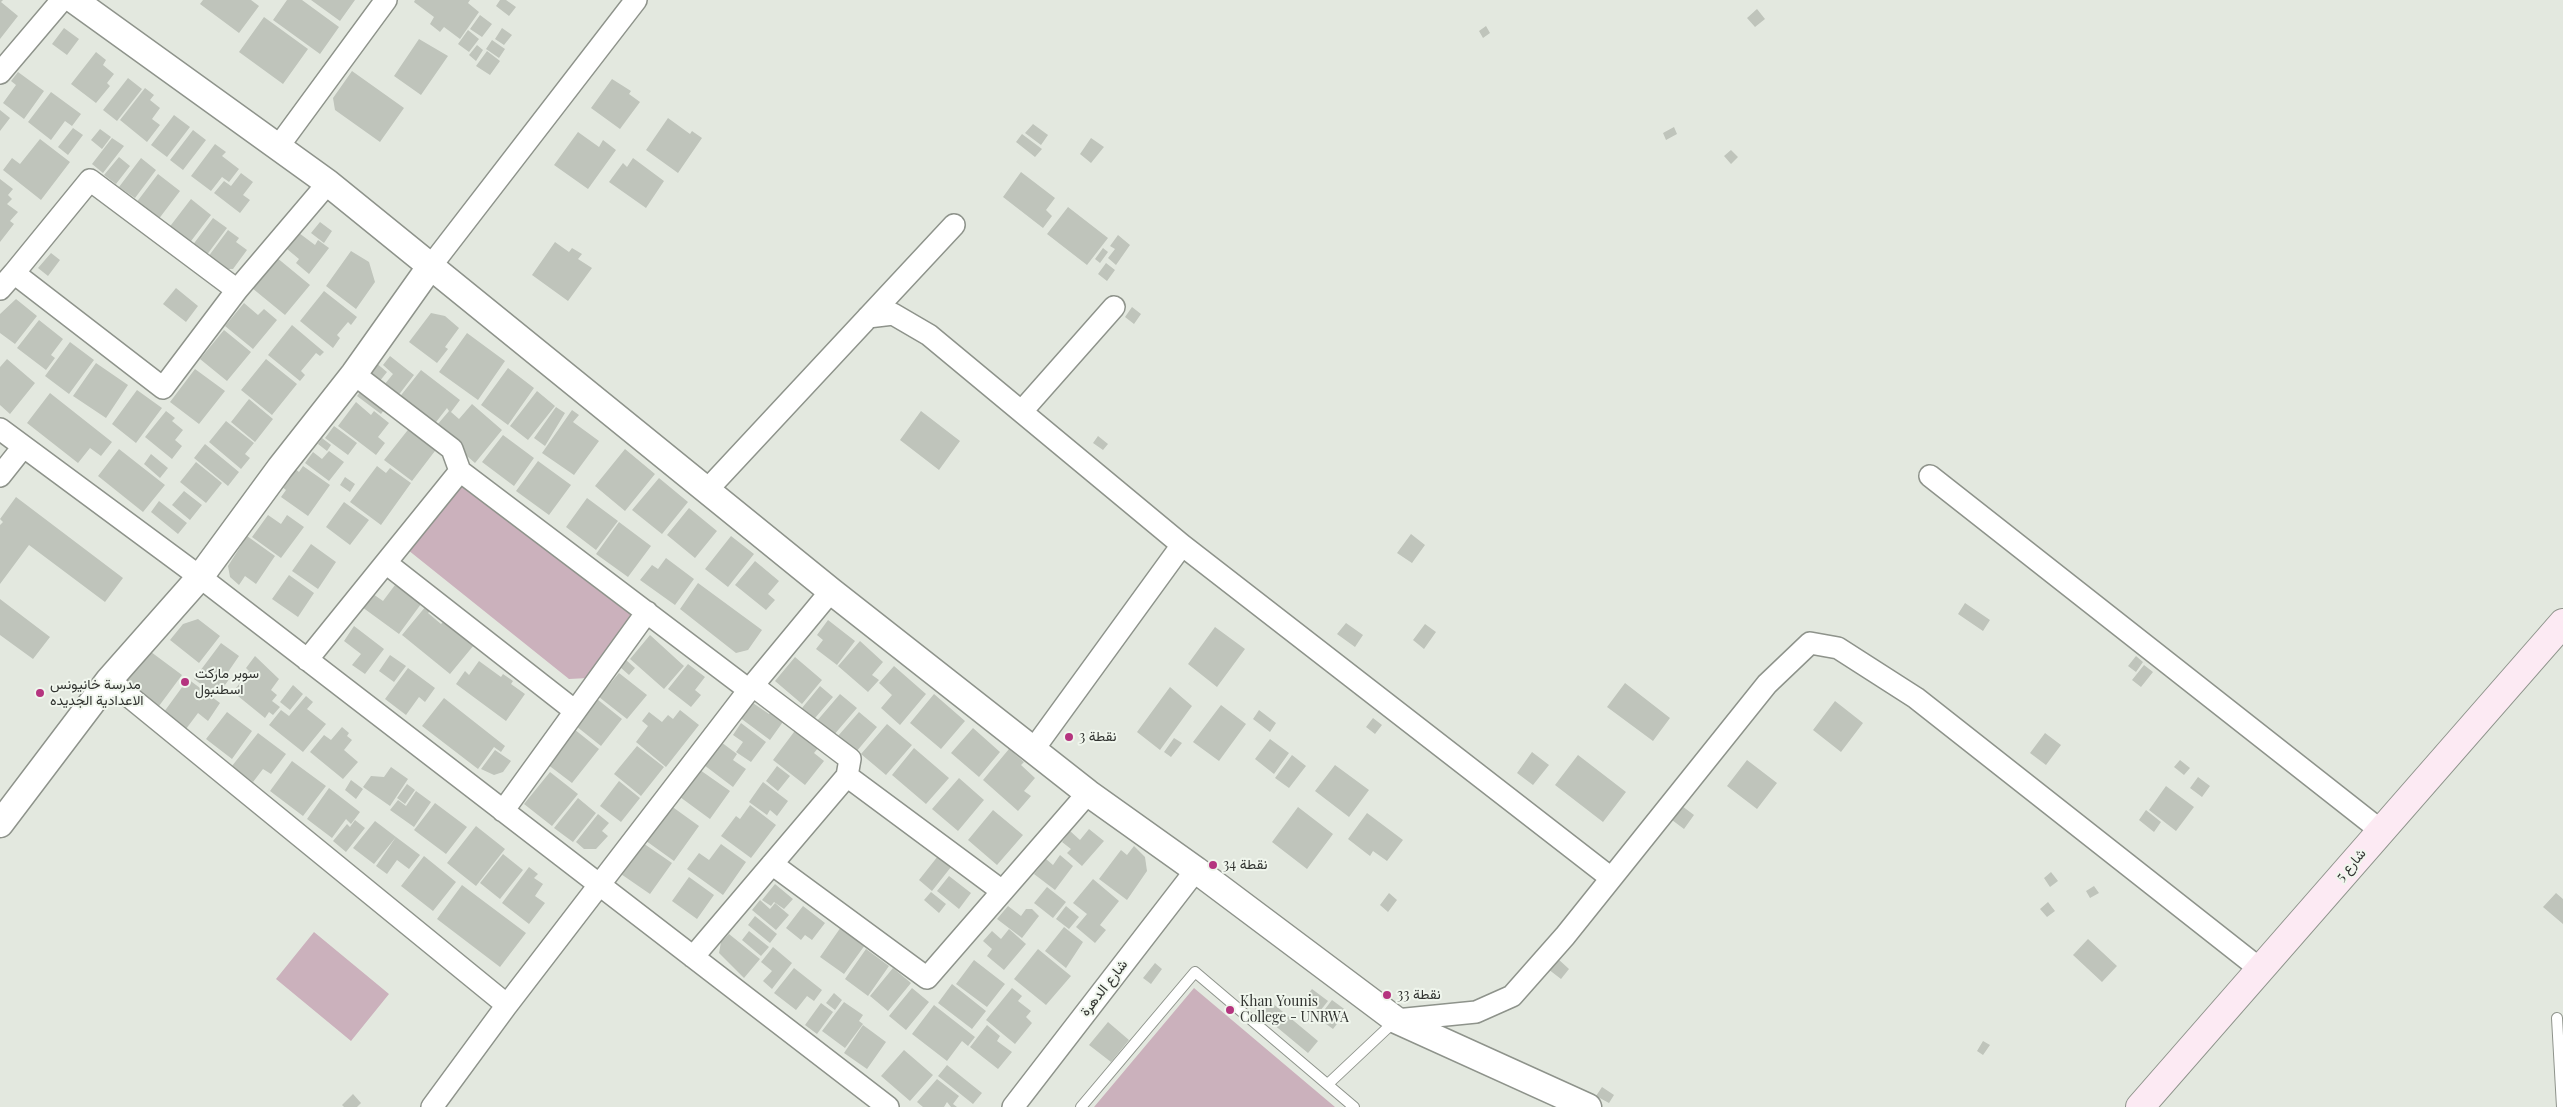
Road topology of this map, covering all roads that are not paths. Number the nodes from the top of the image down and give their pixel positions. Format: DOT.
graph roads {
  1 [pos="62,0"];
  2 [pos="74,0"];
  3 [pos="386,0"];
  4 [pos="636,0"];
  5 [pos="0,73"];
  6 [pos="278,147"];
  7 [pos="328,183"];
  8 [pos="954,224"];
  9 [pos="430,267"];
  10 [pos="14,273"];
  11 [pos="0,289"];
  12 [pos="238,290"];
  13 [pos="1114,307"];
  14 [pos="868,317"];
  15 [pos="354,374"];
  16 [pos="1022,412"];
  17 [pos="0,429"];
  18 [pos="23,447"];
  19 [pos="460,471"];
  20 [pos="0,476"];
  21 [pos="1930,476"];
  22 [pos="707,490"];
  23 [pos="1182,545"];
  24 [pos="386,563"];
  25 [pos="200,578"];
  26 [pos="831,591"];
  27 [pos="648,612"];
  28 [pos="2563,624"];
  29 [pos="307,660"];
  30 [pos="109,680"];
  31 [pos="751,687"];
  32 [pos="575,711"];
  33 [pos="1033,750"];
  34 [pos="848,776"];
  35 [pos="1088,793"];
  36 [pos="503,811"];
  37 [pos="0,824"];
  38 [pos="2380,830"];
  39 [pos="772,864"];
  40 [pos="1196,870"];
  41 [pos="1611,878"];
  42 [pos="600,885"];
  43 [pos="1002,891"];
  44 [pos="693,957"];
  45 [pos="2260,969"];
  46 [pos="507,1005"];
  47 [pos="2557,1018"];
  48 [pos="1396,1020"];
  49 [pos="1328,1084"];
  50 [pos="432,1107"];
  51 [pos="888,1107"];
  52 [pos="1013,1107"];
  53 [pos="1081,1107"];
  54 [pos="1354,1107"];
  55 [pos="1588,1107"];
  56 [pos="2140,1107"];
  57 [pos="2562,1107"];
  1 -- 5 [label="street"];
  2 -- 6 [label="street"];
  3 -- 6 [label="street"];
  4 -- 9 [label="street"];
  6 -- 7 [label="street"];
  7 -- 9 [label="street"];
  7 -- 12 [label="street"];
  8 -- 14 [label="street"];
  9 -- 15 [label="street"];
  9 -- 22 [label="street"];
  10 -- 11 [label="street"];
  10 -- 12 [label="street"];
  10 -- 12 [label="street"];
  13 -- 16 [label="street"];
  14 -- 16 [label="street"];
  14 -- 22 [label="street"];
  15 -- 19 [label="street"];
  15 -- 25 [label="street"];
  16 -- 23 [label="street"];
  17 -- 18 [label="street"];
  18 -- 20 [label="street"];
  18 -- 25 [label="street"];
  19 -- 24 [label="street"];
  19 -- 27 [label="street"];
  21 -- 38 [label="street"];
  22 -- 26 [label="street"];
  23 -- 33 [label="street"];
  23 -- 41 [label="street"];
  24 -- 29 [label="street"];
  24 -- 32 [label="street"];
  25 -- 29 [label="street"];
  25 -- 30 [label="street"];
  26 -- 31 [label="street"];
  26 -- 33 [label="street"];
  27 -- 31 [label="street"];
  27 -- 32 [label="street"];
  28 -- 38 [label="main road, شارع 5"];
  29 -- 36 [label="street"];
  30 -- 37 [label="street"];
  30 -- 46 [label="street"];
  31 -- 34 [label="street"];
  31 -- 42 [label="street"];
  32 -- 36 [label="street"];
  33 -- 35 [label="street"];
  34 -- 39 [label="street"];
  34 -- 43 [label="street"];
  35 -- 40 [label="street"];
  35 -- 43 [label="street"];
  36 -- 42 [label="street"];
  38 -- 45 [label="main road, شارع 5"];
  39 -- 43 [label="street"];
  39 -- 44 [label="street"];
  40 -- 48 [label="street"];
  40 -- 52 [label="street, شارع الدهرة"];
  41 -- 45 [label="street"];
  41 -- 48 [label="street"];
  42 -- 44 [label="street"];
  42 -- 46 [label="street"];
  44 -- 51 [label="street"];
  45 -- 56 [label="main road, شارع 5"];
  46 -- 50 [label="street"];
  47 -- 57 [label="lane"];
  48 -- 49 [label="lane"];
  48 -- 55 [label="street"];
  49 -- 53 [label="lane"];
  49 -- 54 [label="lane"];
}
